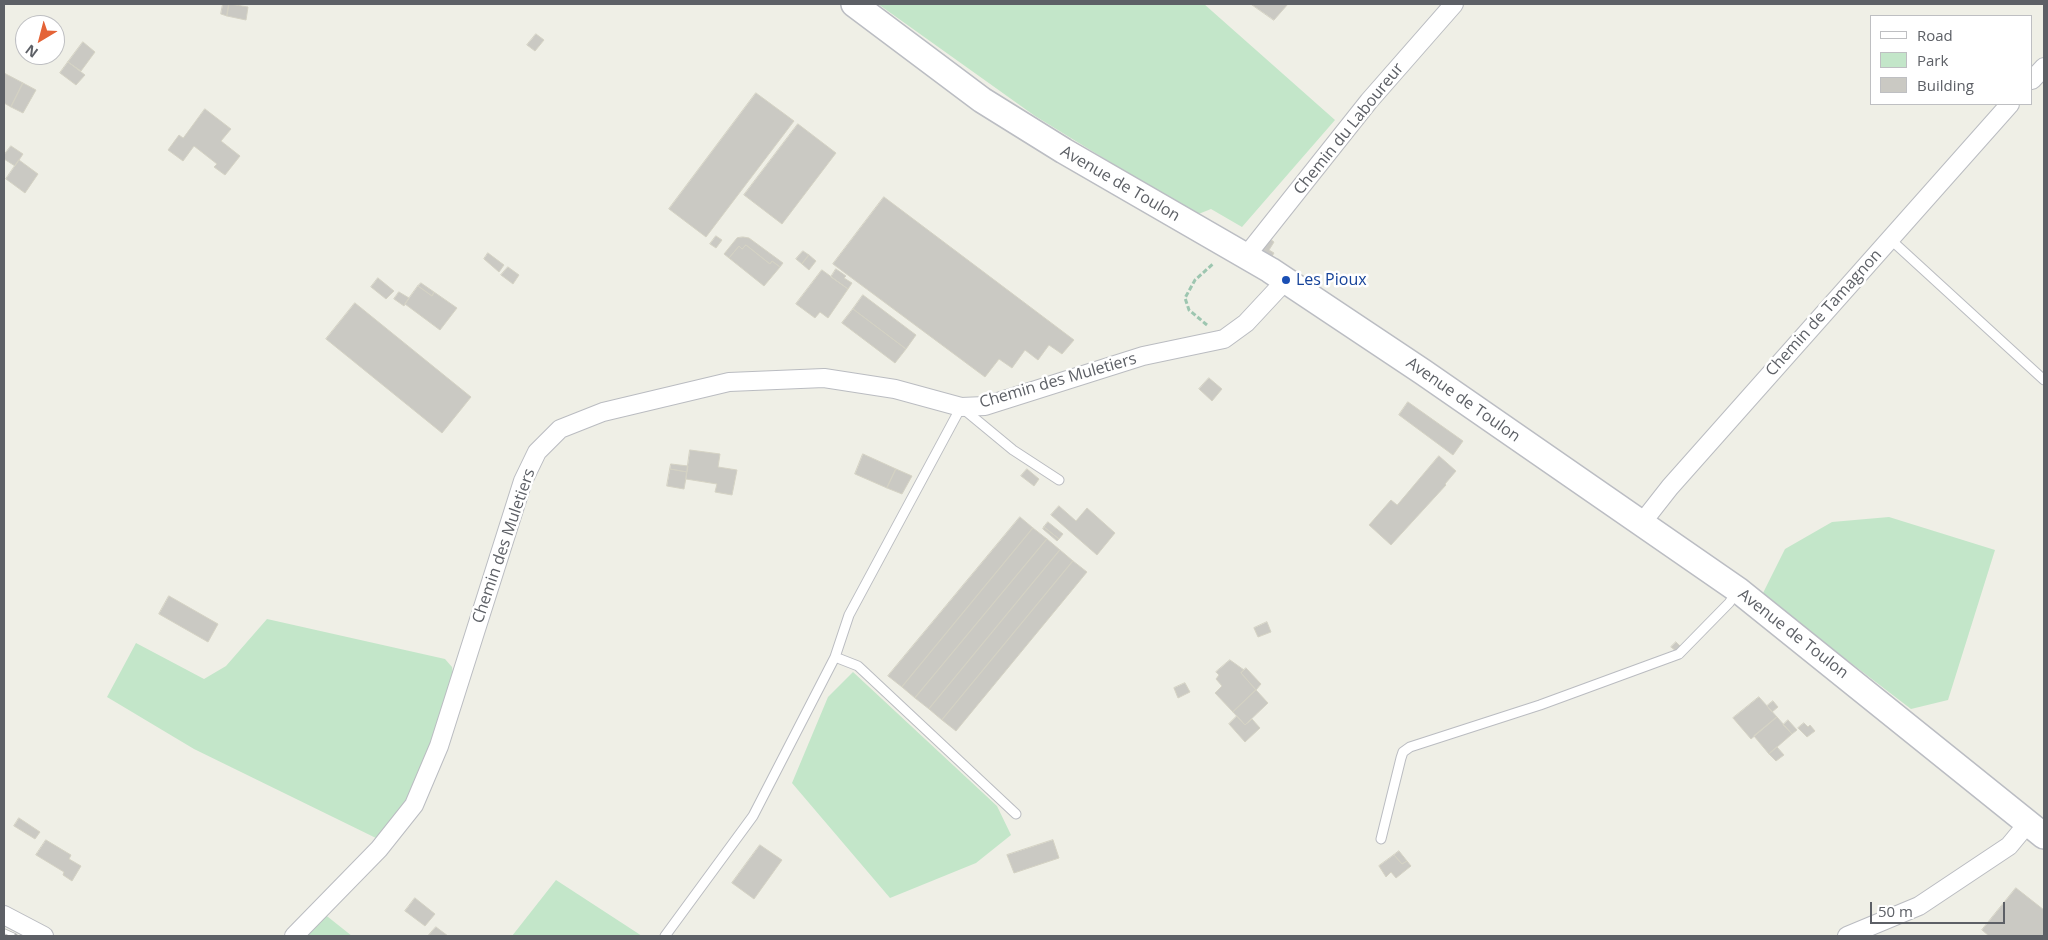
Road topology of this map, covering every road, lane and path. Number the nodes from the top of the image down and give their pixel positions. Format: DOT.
graph roads {
  1 [pos="854,4"];
  2 [pos="1454,4"];
  3 [pos="2044,67"];
  4 [pos="2033,79"];
  5 [pos="2009,105"];
  6 [pos="1890,239"];
  7 [pos="1236,251"];
  8 [pos="1286,280"];
  9 [pos="1224,339"];
  10 [pos="2044,380"];
  11 [pos="961,407"];
  12 [pos="1059,480"];
  13 [pos="1641,524"];
  14 [pos="1738,590"];
  15 [pos="835,656"];
  16 [pos="1016,814"];
  17 [pos="2036,829"];
  18 [pos="1381,839"];
  19 [pos="4,915"];
  20 [pos="44,936"];
  21 [pos="294,936"];
  22 [pos="665,936"];
  23 [pos="1848,936"];
  1 -- 7 [label="main road, Avenue de Toulon"];
  2 -- 7 [label="street, Chemin du Laboureur"];
  3 -- 4 [label="street"];
  5 -- 6 [label="street, Chemin de Tamagnon"];
  6 -- 10 [label="lane"];
  6 -- 13 [label="street, Chemin de Tamagnon"];
  7 -- 8 [label="main road, Avenue de Toulon"];
  7 -- 9 [label="path"];
  8 -- 9 [label="street, Chemin des Muletiers"];
  8 -- 13 [label="main road, Avenue de Toulon"];
  9 -- 11 [label="street, Chemin des Muletiers"];
  11 -- 12 [label="lane"];
  11 -- 15 [label="lane"];
  11 -- 21 [label="street, Chemin des Muletiers"];
  13 -- 14 [label="main road, Avenue de Toulon"];
  14 -- 17 [label="main road, Avenue de Toulon"];
  14 -- 18 [label="lane"];
  15 -- 16 [label="lane"];
  15 -- 22 [label="lane"];
  17 -- 23 [label="street"];
  19 -- 20 [label="street"];
}
